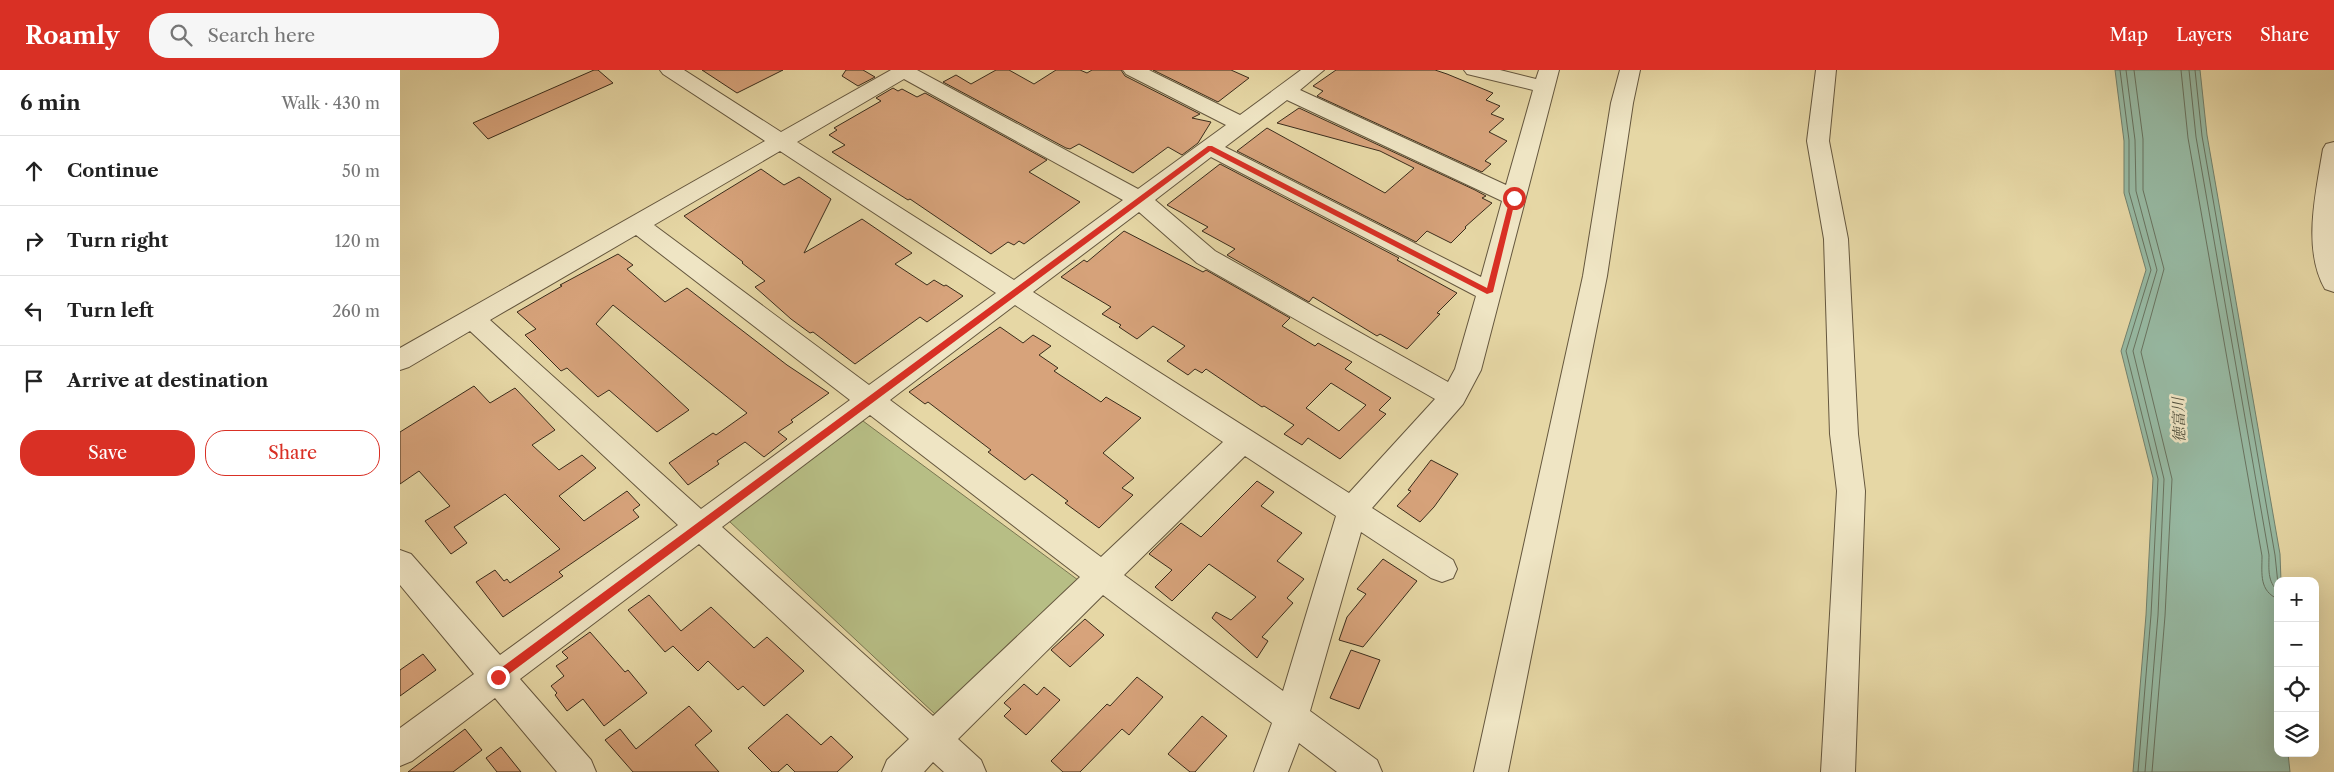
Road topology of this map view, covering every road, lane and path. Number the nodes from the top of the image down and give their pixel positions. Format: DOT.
graph roads {
  1 [pos="670,70"];
  2 [pos="1133,70"];
  3 [pos="1314,70"];
  4 [pos="1474,70"];
  5 [pos="1630,70"];
  6 [pos="1826,70"];
  7 [pos="905,71"];
  8 [pos="1547,79"];
  9 [pos="1285,91"];
  10 [pos="1241,124"];
  11 [pos="780,143"];
  12 [pos="1210,148"];
  13 [pos="2334,149"];
  14 [pos="1514,198"];
  15 [pos="1140,200"];
  16 [pos="638,224"];
  17 [pos="2334,283"];
  18 [pos="1489,292"];
  19 [pos="1015,293"];
  20 [pos="473,319"];
  21 [pos="400,360"];
  22 [pos="1453,397"];
  23 [pos="872,400"];
  24 [pos="1244,439"];
  25 [pos="1353,509"];
  26 [pos="701,527"];
  27 [pos="400,563"];
  28 [pos="1442,568"];
  29 [pos="1102,576"];
  30 [pos="498,677"];
  31 [pos="1292,716"];
  32 [pos="933,739"];
  33 [pos="400,748"];
  34 [pos="579,772"];
  35 [pos="899,772"];
  36 [pos="969,772"];
  37 [pos="1271,772"];
  38 [pos="1365,772"];
  39 [pos="1490,772"];
  40 [pos="1838,772"];
  1 -- 11 [label="street"];
  2 -- 10 [label="street"];
  3 -- 9 [label="street"];
  4 -- 8 [label="street"];
  5 -- 39 [label="street"];
  6 -- 40 [label="street"];
  7 -- 11 [label="street"];
  7 -- 15 [label="street"];
  8 -- 14 [label="street"];
  9 -- 10 [label="street"];
  9 -- 14 [label="street"];
  10 -- 12 [label="street"];
  11 -- 16 [label="street"];
  11 -- 19 [label="street"];
  12 -- 15 [label="street"];
  12 -- 18 [label="street"];
  13 -- 17 [label="street"];
  14 -- 18 [label="street"];
  15 -- 19 [label="street"];
  15 -- 22 [label="street"];
  16 -- 20 [label="street"];
  16 -- 23 [label="street"];
  18 -- 22 [label="street"];
  19 -- 23 [label="street"];
  19 -- 24 [label="street"];
  20 -- 21 [label="street"];
  20 -- 26 [label="street"];
  22 -- 25 [label="street"];
  23 -- 26 [label="street"];
  23 -- 29 [label="street"];
  24 -- 25 [label="street"];
  24 -- 29 [label="street"];
  25 -- 28 [label="street"];
  25 -- 31 [label="street"];
  26 -- 30 [label="street"];
  26 -- 32 [label="street"];
  27 -- 30 [label="street"];
  29 -- 31 [label="street"];
  29 -- 32 [label="street"];
  30 -- 33 [label="street"];
  30 -- 34 [label="street"];
  31 -- 37 [label="street"];
  31 -- 38 [label="street"];
  32 -- 35 [label="street"];
  32 -- 36 [label="street"];
}
